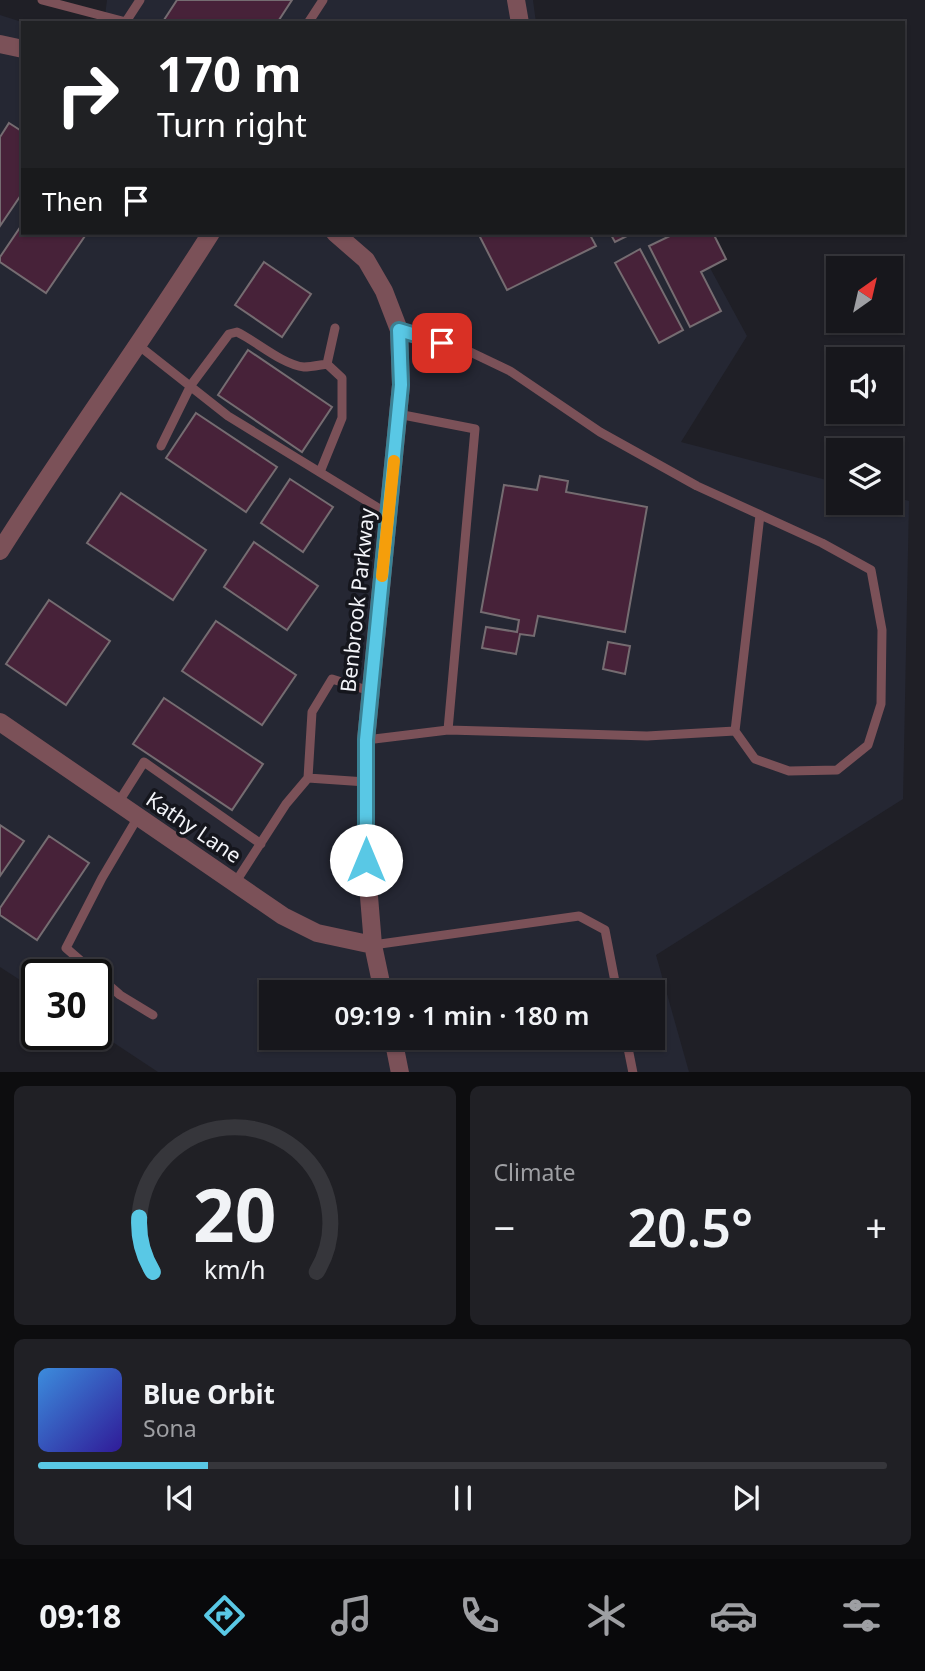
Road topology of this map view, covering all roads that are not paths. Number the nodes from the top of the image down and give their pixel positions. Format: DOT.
graph roads {
  1 [pos="42,0"];
  2 [pos="140,0"];
  3 [pos="323,0"];
  4 [pos="516,0"];
  5 [pos="118,21"];
  6 [pos="126,21"];
  7 [pos="309,21"];
  8 [pos="520,21"];
  9 [pos="0,44"];
  10 [pos="21,49"];
  11 [pos="210,235"];
  12 [pos="337,235"];
  13 [pos="335,328"];
  14 [pos="399,330"];
  15 [pos="138,345"];
  16 [pos="327,364"];
  17 [pos="191,385"];
  18 [pos="398,414"];
  19 [pos="161,446"];
  20 [pos="320,472"];
  21 [pos="388,514"];
  22 [pos="760,515"];
  23 [pos="0,551"];
  24 [pos="370,691"];
  25 [pos="0,722"];
  26 [pos="448,730"];
  27 [pos="735,731"];
  28 [pos="366,740"];
  29 [pos="307,778"];
  30 [pos="366,782"];
  31 [pos="118,803"];
  32 [pos="138,817"];
  33 [pos="261,844"];
  34 [pos="235,883"];
  35 [pos="373,945"];
  36 [pos="380,980"];
  37 [pos="615,980"];
  38 [pos="153,1015"];
  39 [pos="395,1050"];
  40 [pos="628,1050"];
  41 [pos="400,1072"];
  42 [pos="633,1072"];
  1 -- 5 [label="lane"];
  2 -- 6 [label="lane"];
  3 -- 7 [label="lane"];
  4 -- 8 [label="street"];
  9 -- 10 [label="street"];
  11 -- 15 [label="street"];
  12 -- 14 [label="street, Benbrook Parkway"];
  13 -- 16 [label="lane"];
  14 -- 18 [label="street, Benbrook Parkway"];
  14 -- 22 [label="lane"];
  15 -- 17 [label="lane"];
  15 -- 23 [label="street"];
  16 -- 17 [label="lane"];
  16 -- 20 [label="lane"];
  17 -- 19 [label="lane"];
  17 -- 20 [label="lane"];
  18 -- 21 [label="street, Benbrook Parkway"];
  18 -- 26 [label="lane"];
  20 -- 21 [label="lane"];
  21 -- 24 [label="street, Benbrook Parkway"];
  22 -- 27 [label="lane"];
  22 -- 27 [label="lane"];
  24 -- 28 [label="street, Benbrook Parkway"];
  24 -- 29 [label="lane"];
  25 -- 31 [label="street, Kathy Lane"];
  26 -- 27 [label="lane"];
  26 -- 28 [label="lane"];
  28 -- 30 [label="street, Benbrook Parkway"];
  29 -- 30 [label="lane"];
  29 -- 33 [label="lane"];
  30 -- 35 [label="street, Benbrook Parkway"];
  31 -- 32 [label="street, Kathy Lane"];
  31 -- 33 [label="lane"];
  32 -- 34 [label="street, Kathy Lane"];
  32 -- 38 [label="lane"];
  33 -- 34 [label="lane"];
  34 -- 35 [label="street, Kathy Lane"];
  35 -- 36 [label="street, Benbrook Parkway"];
  35 -- 37 [label="lane"];
  39 -- 41 [label="street"];
  40 -- 42 [label="lane"];
}
